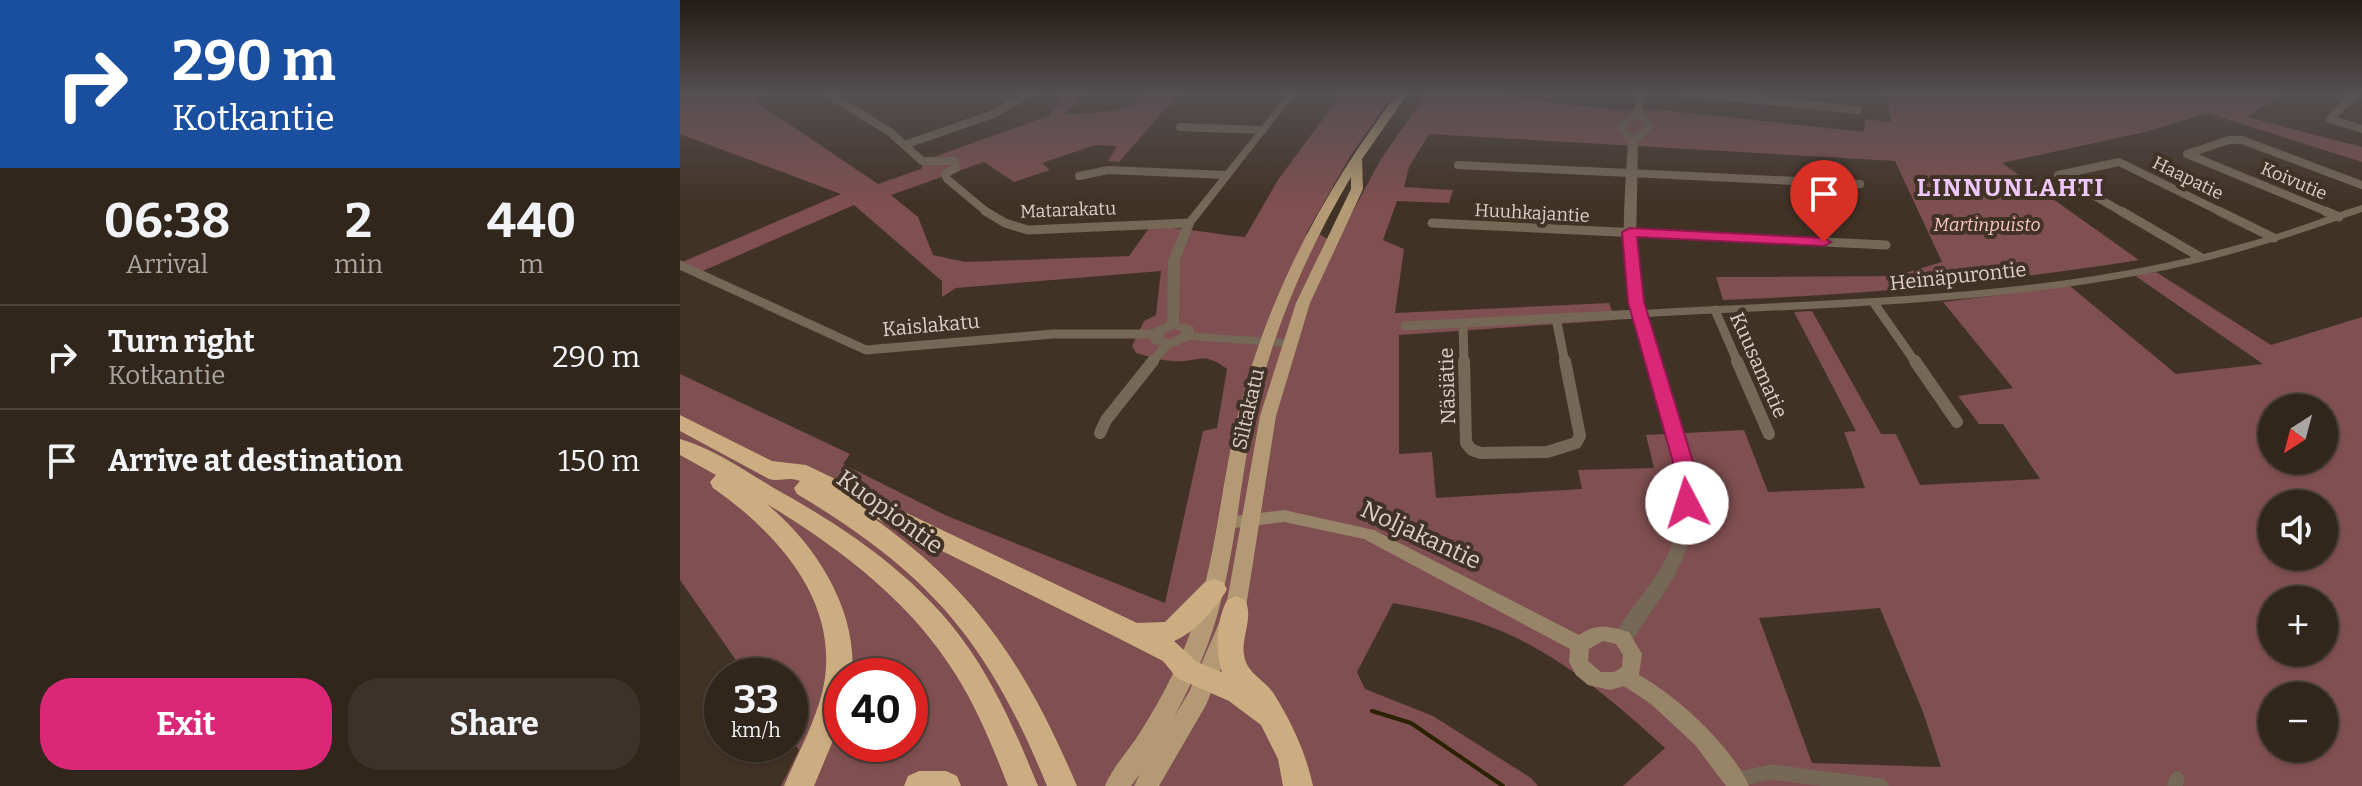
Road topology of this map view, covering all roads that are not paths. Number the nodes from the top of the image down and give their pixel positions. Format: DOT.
graph roads {
  1 [pos="885,130"];
  2 [pos="948,130"];
  3 [pos="1254,130"];
  4 [pos="1263,130"];
  5 [pos="1376,130"];
  6 [pos="1623,130"];
  7 [pos="1647,130"];
  8 [pos="1633,141"];
  9 [pos="904,145"];
  10 [pos="1356,157"];
  11 [pos="1458,165"];
  12 [pos="1632,173"];
  13 [pos="1227,175"];
  14 [pos="1079,176"];
  15 [pos="1860,184"];
  16 [pos="2362,185"];
  17 [pos="2361,210"];
  18 [pos="2339,217"];
  19 [pos="1189,223"];
  20 [pos="1432,223"];
  21 [pos="1630,232"];
  22 [pos="2274,238"];
  23 [pos="1886,245"];
  24 [pos="2200,257"];
  25 [pos="680,265"];
  26 [pos="1874,303"];
  27 [pos="1715,310"];
  28 [pos="1638,314"];
  29 [pos="1556,318"];
  30 [pos="1463,323"];
  31 [pos="1173,325"];
  32 [pos="1405,326"];
  33 [pos="1187,336"];
  34 [pos="1161,339"];
  35 [pos="1267,342"];
  36 [pos="1289,343"];
  37 [pos="680,422"];
  38 [pos="1957,422"];
  39 [pos="1100,433"];
  40 [pos="1769,434"];
  41 [pos="688,450"];
  42 [pos="768,468"];
  43 [pos="1251,519"];
  44 [pos="1226,523"];
  45 [pos="1214,589"];
  46 [pos="1236,607"];
  47 [pos="1127,630"];
  48 [pos="1622,638"];
  49 [pos="1580,645"];
  50 [pos="1196,675"];
  51 [pos="1625,677"];
  52 [pos="1268,715"];
  53 [pos="1130,782"];
  54 [pos="1736,783"];
  55 [pos="799,786"];
  56 [pos="919,786"];
  57 [pos="946,786"];
  58 [pos="1023,786"];
  59 [pos="1062,786"];
  60 [pos="1298,786"];
  61 [pos="1881,786"];
  1 -- 9 [label="street, Matarakatu"];
  2 -- 9 [label="street"];
  3 -- 4 [label="street"];
  4 -- 13 [label="street"];
  5 -- 10 [label="main road, Siltakatu"];
  6 -- 8 [label="street"];
  7 -- 8 [label="street"];
  8 -- 12 [label="street"];
  9 -- 19 [label="street, Matarakatu"];
  10 -- 35 [label="main road, Siltakatu"];
  10 -- 36 [label="main road, Siltakatu"];
  11 -- 12 [label="street"];
  12 -- 15 [label="street"];
  12 -- 21 [label="street"];
  13 -- 14 [label="street"];
  13 -- 19 [label="street"];
  16 -- 18 [label="street, Koivutie"];
  17 -- 18 [label="street, Heinäpurontie"];
  18 -- 22 [label="street, Heinäpurontie"];
  19 -- 31 [label="street"];
  20 -- 21 [label="street, Huuhkajantie"];
  21 -- 23 [label="street, Huuhkajantie"];
  21 -- 28 [label="street"];
  22 -- 24 [label="street, Heinäpurontie"];
  22 -- 24 [label="street, Haapatie"];
  24 -- 26 [label="street, Heinäpurontie"];
  25 -- 34 [label="street, Kaislakatu"];
  26 -- 27 [label="street, Heinäpurontie"];
  26 -- 38 [label="street"];
  27 -- 28 [label="street, Heinäpurontie"];
  27 -- 40 [label="street, Kuusamatie"];
  28 -- 29 [label="street, Heinäpurontie"];
  28 -- 48 [label="street"];
  29 -- 30 [label="street, Heinäpurontie"];
  29 -- 30 [label="street, Näsiätie"];
  30 -- 32 [label="street, Heinäpurontie"];
  31 -- 33 [label="street"];
  31 -- 34 [label="street"];
  33 -- 34 [label="street"];
  33 -- 35 [label="street"];
  34 -- 39 [label="street"];
  35 -- 36 [label="street"];
  35 -- 44 [label="main road, Siltakatu"];
  36 -- 43 [label="main road, Siltakatu"];
  37 -- 42 [label="highway, Kuopiontie"];
  41 -- 55 [label="highway"];
  41 -- 58 [label="highway"];
  42 -- 47 [label="highway"];
  42 -- 59 [label="highway, Kuopiontie"];
  43 -- 44 [label="main road, Noljakantie"];
  43 -- 46 [label="main road, Siltakatu"];
  43 -- 49 [label="main road, Noljakantie"];
  44 -- 45 [label="main road, Siltakatu"];
  45 -- 47 [label="highway"];
  45 -- 50 [label="main road, Siltakatu"];
  46 -- 50 [label="main road, Siltakatu"];
  46 -- 52 [label="highway"];
  47 -- 50 [label="highway"];
  48 -- 49 [label="main road"];
  48 -- 51 [label="main road"];
  49 -- 51 [label="main road"];
  50 -- 52 [label="highway"];
  50 -- 53 [label="main road"];
  51 -- 54 [label="main road"];
  52 -- 60 [label="highway"];
  54 -- 61 [label="street"];
  56 -- 57 [label="highway"];
}
